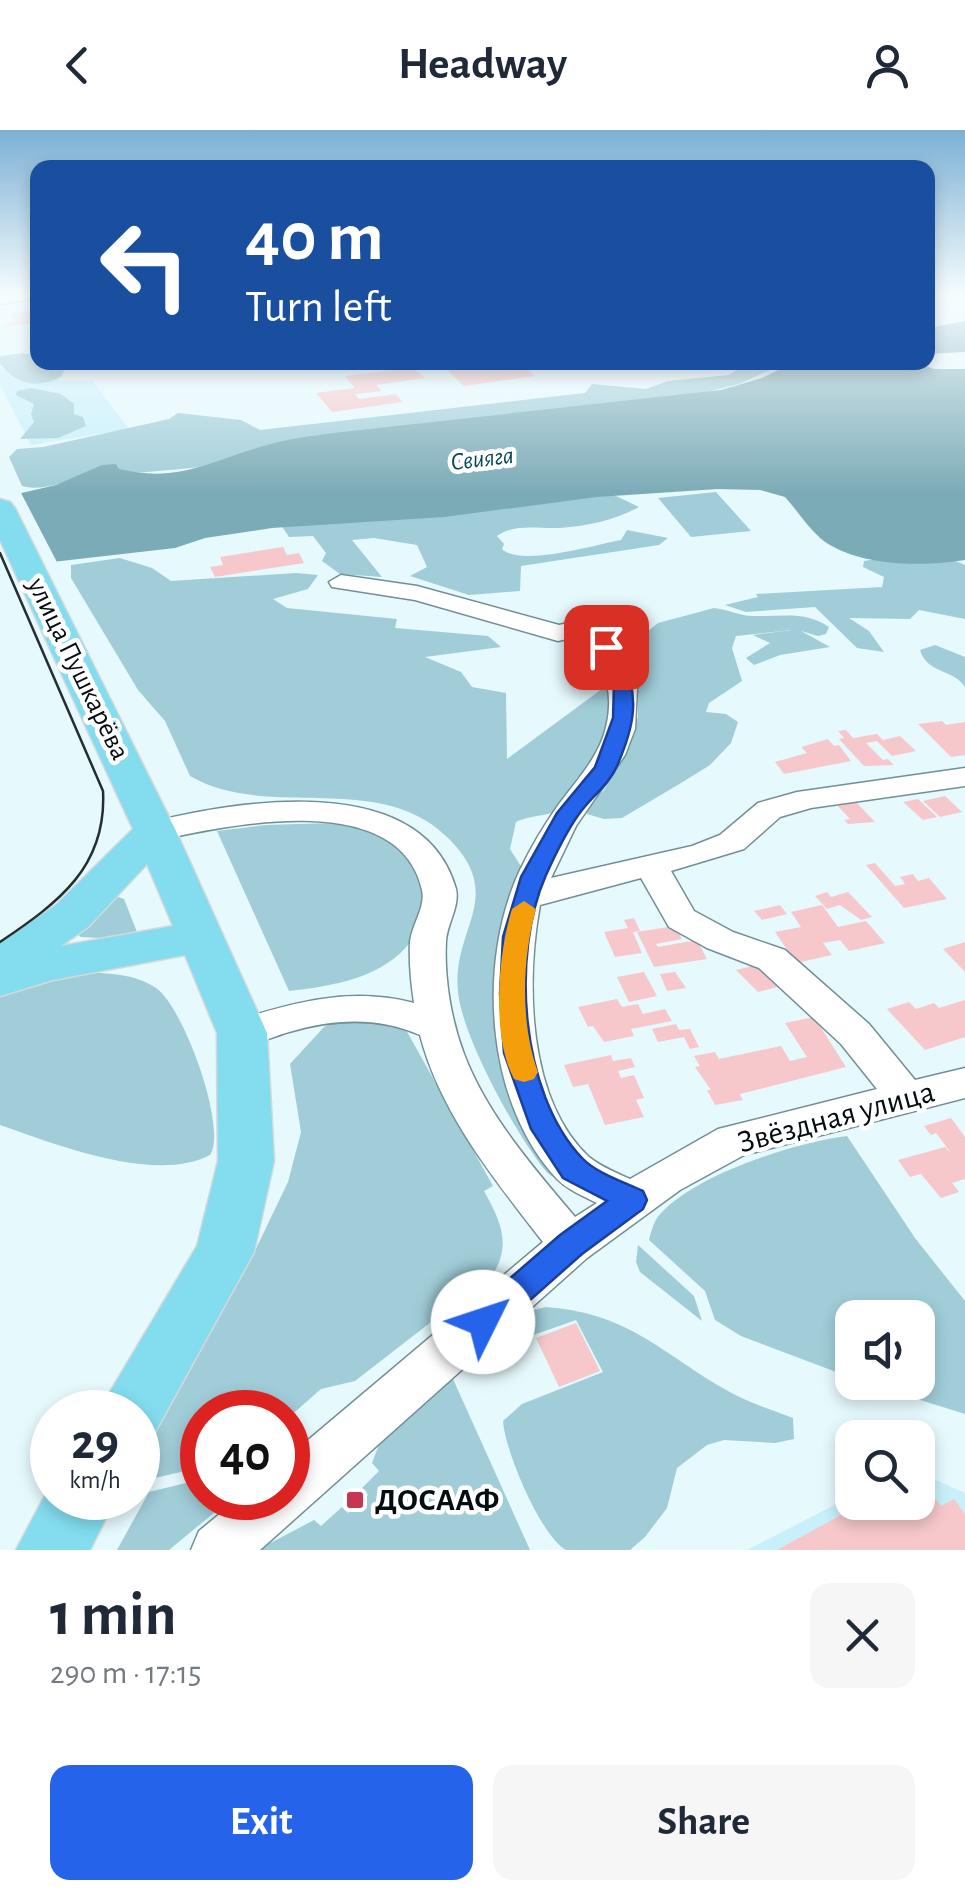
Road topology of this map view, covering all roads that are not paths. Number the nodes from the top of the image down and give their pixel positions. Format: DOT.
graph roads {
  1 [pos="0,508"];
  2 [pos="340,582"];
  3 [pos="965,777"];
  4 [pos="155,831"];
  5 [pos="652,867"];
  6 [pos="528,894"];
  7 [pos="202,936"];
  8 [pos="0,965"];
  9 [pos="0,979"];
  10 [pos="436,1027"];
  11 [pos="242,1033"];
  12 [pos="965,1083"];
  13 [pos="905,1096"];
  14 [pos="632,1200"];
  15 [pos="571,1245"];
  16 [pos="145,1390"];
  17 [pos="310,1473"];
  18 [pos="69,1520"];
  19 [pos="254,1520"];
  20 [pos="51,1550"];
  21 [pos="218,1550"];
  1 -- 4 [label="main road, улица Пушкарёва"];
  2 -- 6 [label="street"];
  3 -- 5 [label="street"];
  4 -- 7 [label="main road, улица Пушкарёва"];
  4 -- 8 [label="main road"];
  4 -- 10 [label="street"];
  5 -- 6 [label="street"];
  5 -- 13 [label="street"];
  6 -- 14 [label="street"];
  7 -- 9 [label="main road"];
  7 -- 11 [label="main road, улица Пушкарёва"];
  10 -- 11 [label="street"];
  10 -- 15 [label="street"];
  11 -- 16 [label="main road"];
  12 -- 13 [label="street, Звёздная улица"];
  13 -- 14 [label="street, Звёздная улица"];
  14 -- 15 [label="street, Звёздная улица"];
  15 -- 17 [label="street, Звёздная улица"];
  18 -- 20 [label="main road"];
  19 -- 21 [label="street"];
}
